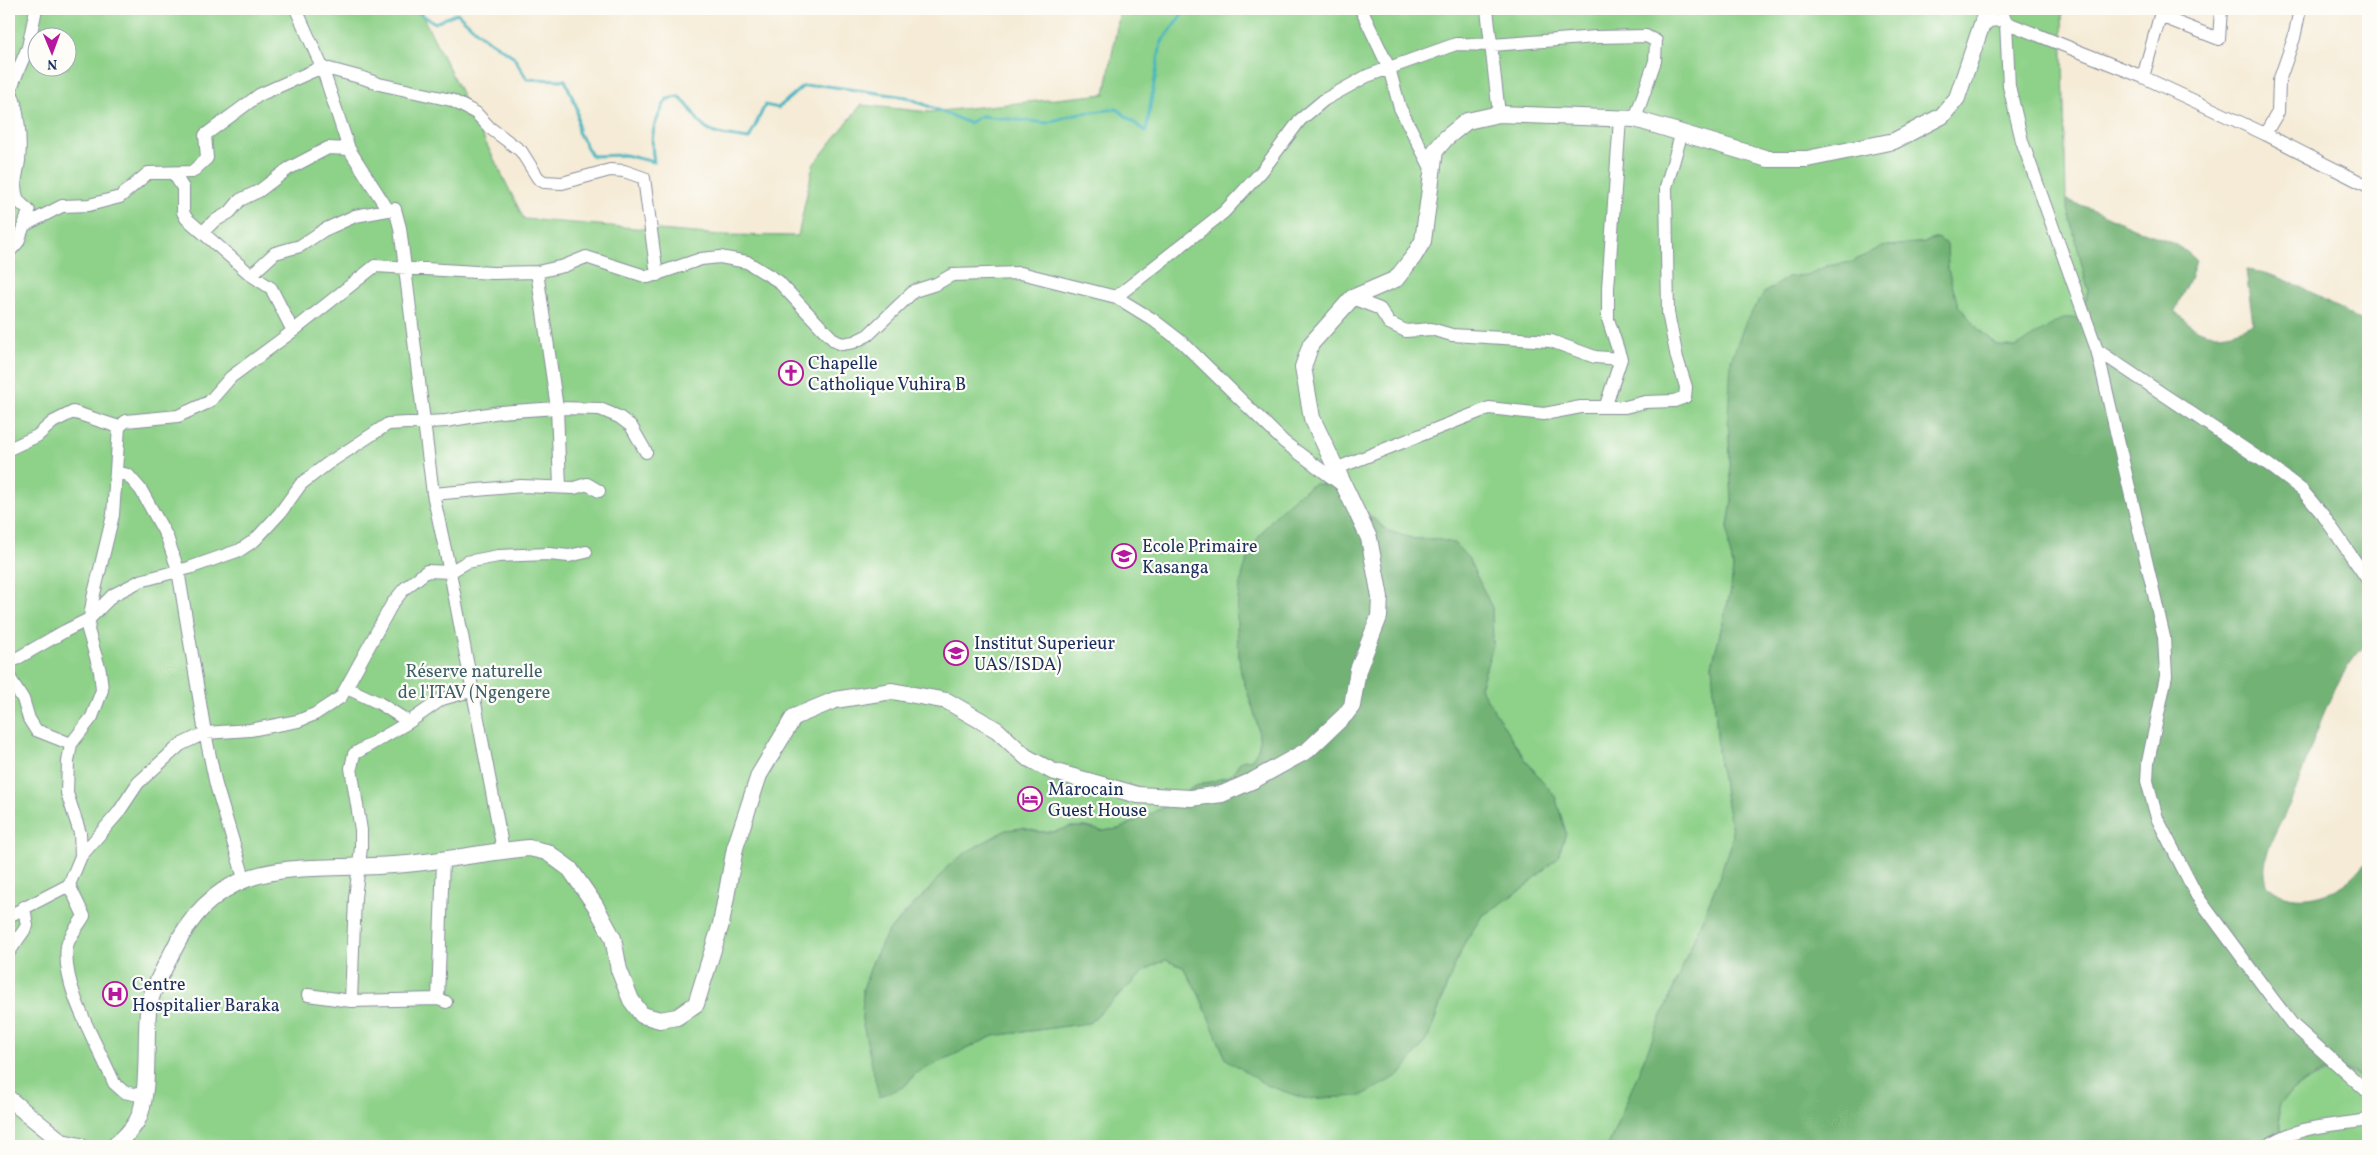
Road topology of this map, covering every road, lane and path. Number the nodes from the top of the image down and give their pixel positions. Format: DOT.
graph roads {
  1 [pos="36,9"];
  2 [pos="296,9"];
  3 [pos="1360,9"];
  4 [pos="1487,9"];
  5 [pos="1987,9"];
  6 [pos="2001,9"];
  7 [pos="2221,9"];
  8 [pos="2300,9"];
  9 [pos="2006,23"];
  10 [pos="1979,32"];
  11 [pos="1492,44"];
  12 [pos="322,68"];
  13 [pos="1389,68"];
  14 [pos="2143,77"];
  15 [pos="9,90"];
  16 [pos="1499,114"];
  17 [pos="1628,119"];
  18 [pos="1682,132"];
  19 [pos="2265,134"];
  20 [pos="349,149"];
  21 [pos="1433,172"];
  22 [pos="174,174"];
  23 [pos="2368,186"];
  24 [pos="9,190"];
  25 [pos="19,201"];
  26 [pos="388,210"];
  27 [pos="26,225"];
  28 [pos="203,232"];
  29 [pos="9,252"];
  30 [pos="405,269"];
  31 [pos="537,272"];
  32 [pos="251,275"];
  33 [pos="657,275"];
  34 [pos="1116,297"];
  35 [pos="1352,298"];
  36 [pos="293,331"];
  37 [pos="2097,350"];
  38 [pos="1621,359"];
  39 [pos="1606,405"];
  40 [pos="557,408"];
  41 [pos="423,423"];
  42 [pos="120,427"];
  43 [pos="9,449"];
  44 [pos="646,452"];
  45 [pos="1335,469"];
  46 [pos="116,472"];
  47 [pos="1343,486"];
  48 [pos="560,487"];
  49 [pos="599,491"];
  50 [pos="433,494"];
  51 [pos="586,552"];
  52 [pos="178,570"];
  53 [pos="450,572"];
  54 [pos="2368,580"];
  55 [pos="89,619"];
  56 [pos="9,663"];
  57 [pos="9,677"];
  58 [pos="347,688"];
  59 [pos="474,690"];
  60 [pos="409,722"];
  61 [pos="205,733"];
  62 [pos="71,744"];
  63 [pos="503,850"];
  64 [pos="82,856"];
  65 [pos="443,860"];
  66 [pos="359,866"];
  67 [pos="244,878"];
  68 [pos="69,885"];
  69 [pos="24,908"];
  70 [pos="9,916"];
  71 [pos="9,952"];
  72 [pos="308,995"];
  73 [pos="351,1001"];
  74 [pos="2368,1092"];
  75 [pos="144,1096"];
  76 [pos="9,1099"];
  77 [pos="2368,1120"];
  78 [pos="80,1146"];
  79 [pos="114,1146"];
  80 [pos="2267,1146"];
  1 -- 15 [label="street"];
  2 -- 12 [label="street"];
  3 -- 13 [label="street"];
  4 -- 11 [label="street"];
  5 -- 10 [label="street"];
  6 -- 9 [label="street"];
  7 -- 14 [label="street"];
  8 -- 19 [label="street"];
  9 -- 10 [label="street"];
  9 -- 14 [label="street"];
  9 -- 37 [label="street"];
  10 -- 18 [label="street"];
  11 -- 13 [label="street"];
  11 -- 16 [label="street"];
  11 -- 17 [label="street"];
  12 -- 20 [label="street"];
  12 -- 22 [label="street"];
  12 -- 33 [label="street"];
  13 -- 21 [label="street"];
  13 -- 34 [label="street"];
  14 -- 19 [label="street"];
  15 -- 25 [label="street"];
  16 -- 17 [label="street"];
  16 -- 21 [label="street"];
  17 -- 18 [label="street"];
  17 -- 38 [label="street"];
  18 -- 39 [label="street"];
  19 -- 23 [label="street"];
  20 -- 26 [label="street"];
  20 -- 28 [label="street"];
  21 -- 35 [label="street"];
  22 -- 27 [label="street"];
  22 -- 28 [label="street"];
  24 -- 25 [label="street"];
  25 -- 27 [label="street"];
  26 -- 30 [label="street"];
  26 -- 32 [label="street"];
  27 -- 29 [label="street"];
  28 -- 32 [label="street"];
  30 -- 31 [label="street"];
  30 -- 36 [label="street"];
  30 -- 41 [label="street"];
  31 -- 33 [label="street"];
  31 -- 40 [label="street"];
  32 -- 36 [label="street"];
  33 -- 34 [label="street"];
  34 -- 47 [label="street"];
  35 -- 38 [label="street"];
  35 -- 45 [label="street"];
  36 -- 42 [label="street"];
  37 -- 54 [label="street"];
  37 -- 74 [label="street"];
  38 -- 39 [label="street"];
  39 -- 45 [label="street"];
  40 -- 41 [label="street"];
  40 -- 44 [label="street"];
  40 -- 48 [label="street"];
  41 -- 50 [label="street"];
  41 -- 52 [label="street"];
  42 -- 43 [label="street"];
  42 -- 46 [label="street"];
  45 -- 47 [label="street"];
  46 -- 52 [label="street"];
  46 -- 55 [label="street"];
  47 -- 63 [label="street"];
  48 -- 49 [label="street"];
  48 -- 50 [label="street"];
  50 -- 53 [label="street"];
  51 -- 53 [label="street"];
  52 -- 55 [label="street"];
  52 -- 61 [label="street"];
  53 -- 58 [label="street"];
  53 -- 59 [label="street"];
  55 -- 56 [label="street"];
  55 -- 62 [label="street"];
  57 -- 62 [label="street"];
  58 -- 60 [label="street"];
  58 -- 61 [label="street"];
  59 -- 60 [label="street"];
  59 -- 63 [label="street"];
  60 -- 66 [label="street"];
  61 -- 64 [label="street"];
  61 -- 67 [label="street"];
  62 -- 64 [label="street"];
  63 -- 65 [label="street"];
  64 -- 68 [label="street"];
  65 -- 66 [label="street"];
  65 -- 73 [label="street"];
  66 -- 67 [label="street"];
  66 -- 73 [label="street"];
  67 -- 75 [label="street"];
  68 -- 69 [label="street"];
  68 -- 75 [label="street"];
  69 -- 70 [label="street"];
  69 -- 71 [label="street"];
  72 -- 73 [label="street"];
  75 -- 79 [label="street"];
  76 -- 78 [label="street"];
  77 -- 80 [label="street"];
}
